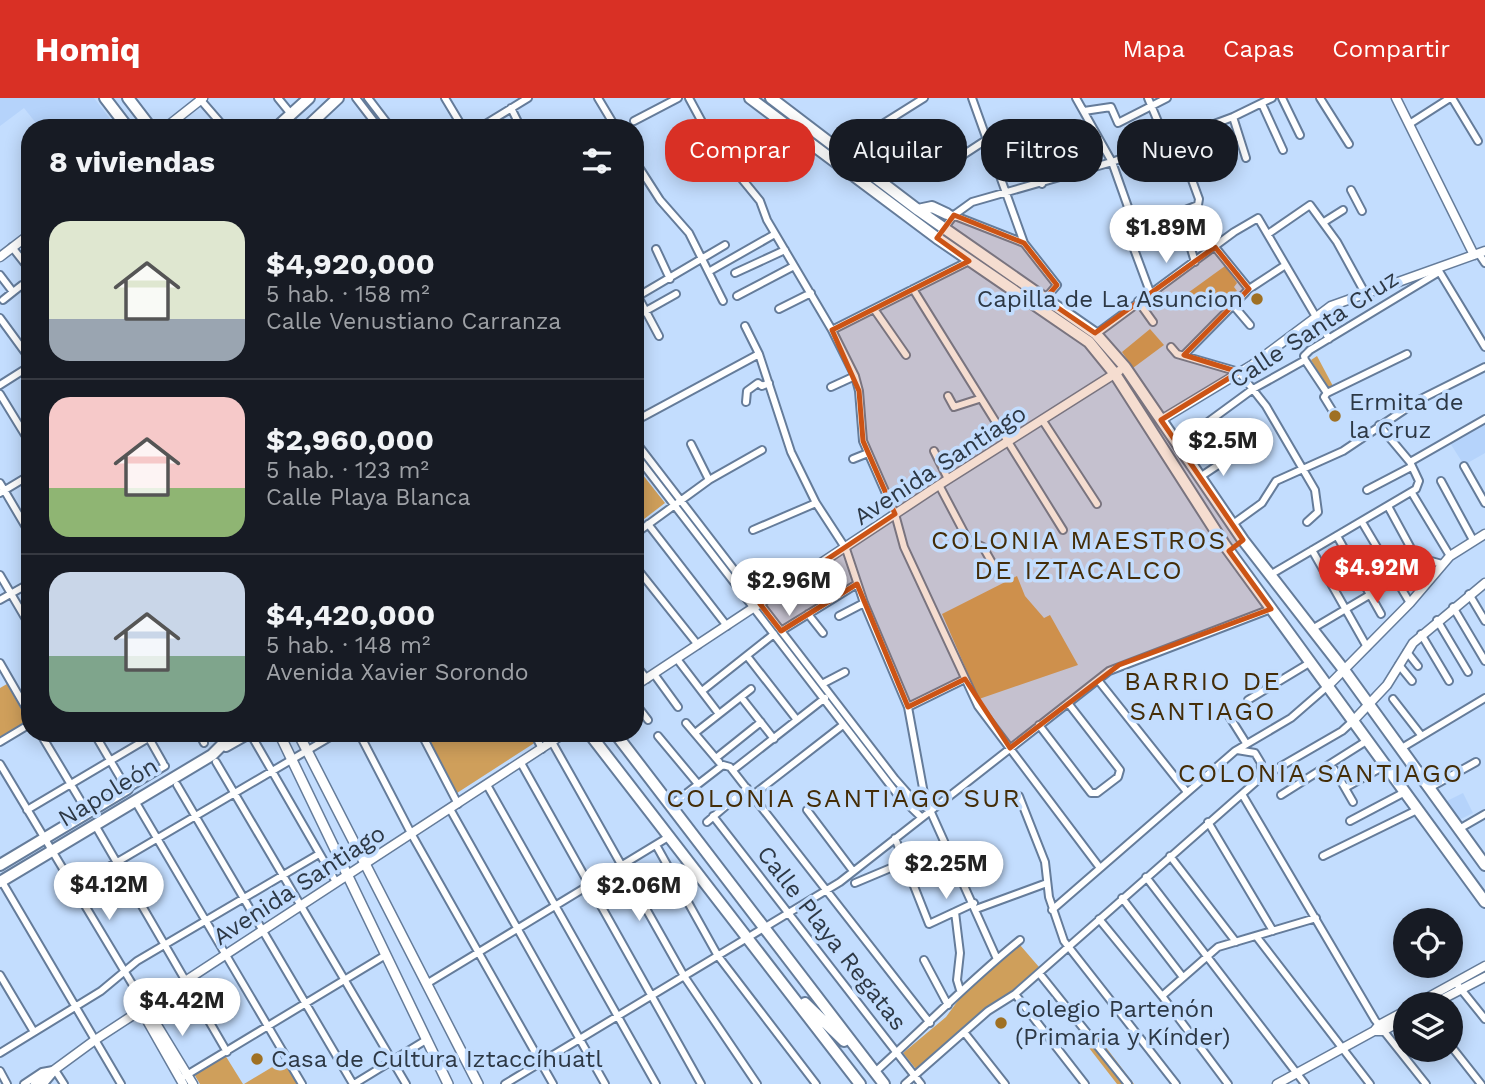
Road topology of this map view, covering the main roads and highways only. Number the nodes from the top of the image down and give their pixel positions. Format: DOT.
graph roads {
  1 [pos="105,98"];
  2 [pos="128,98"];
  3 [pos="309,98"];
  4 [pos="750,98"];
  5 [pos="771,98"];
  6 [pos="335,101"];
  7 [pos="121,119"];
  8 [pos="144,119"];
  9 [pos="286,119"];
  10 [pos="316,119"];
  11 [pos="923,213"];
  12 [pos="950,214"];
  13 [pos="1027,293"];
  14 [pos="1120,370"];
  15 [pos="1243,540"];
  16 [pos="1229,551"];
  17 [pos="227,742"];
  18 [pos="236,742"];
  19 [pos="283,742"];
  20 [pos="303,742"];
  21 [pos="596,742"];
  22 [pos="622,742"];
  23 [pos="214,758"];
  24 [pos="127,789"];
  25 [pos="0,864"];
  26 [pos="1485,865"];
  27 [pos="1,880"];
  28 [pos="1485,902"];
  29 [pos="778,977"];
  30 [pos="873,1070"];
  31 [pos="448,1084"];
  32 [pos="478,1084"];
  33 [pos="860,1084"];
  34 [pos="884,1084"];
  1 -- 7 [label="main road"];
  2 -- 8 [label="main road"];
  3 -- 9 [label="main road"];
  4 -- 13 [label="main road"];
  5 -- 11 [label="main road"];
  6 -- 10 [label="main road"];
  11 -- 12 [label="main road"];
  11 -- 13 [label="main road"];
  13 -- 14 [label="main road"];
  13 -- 14 [label="main road"];
  14 -- 15 [label="main road"];
  14 -- 16 [label="main road"];
  15 -- 16 [label="main road"];
  15 -- 26 [label="main road"];
  16 -- 28 [label="main road"];
  17 -- 23 [label="main road, Napoleón"];
  18 -- 23 [label="main road"];
  19 -- 31 [label="main road"];
  20 -- 32 [label="main road"];
  21 -- 29 [label="main road"];
  22 -- 30 [label="main road"];
  23 -- 27 [label="main road, Napoleón"];
  24 -- 25 [label="main road, Napoleón"];
  29 -- 30 [label="main road"];
  29 -- 33 [label="main road"];
  30 -- 34 [label="main road"];
}
